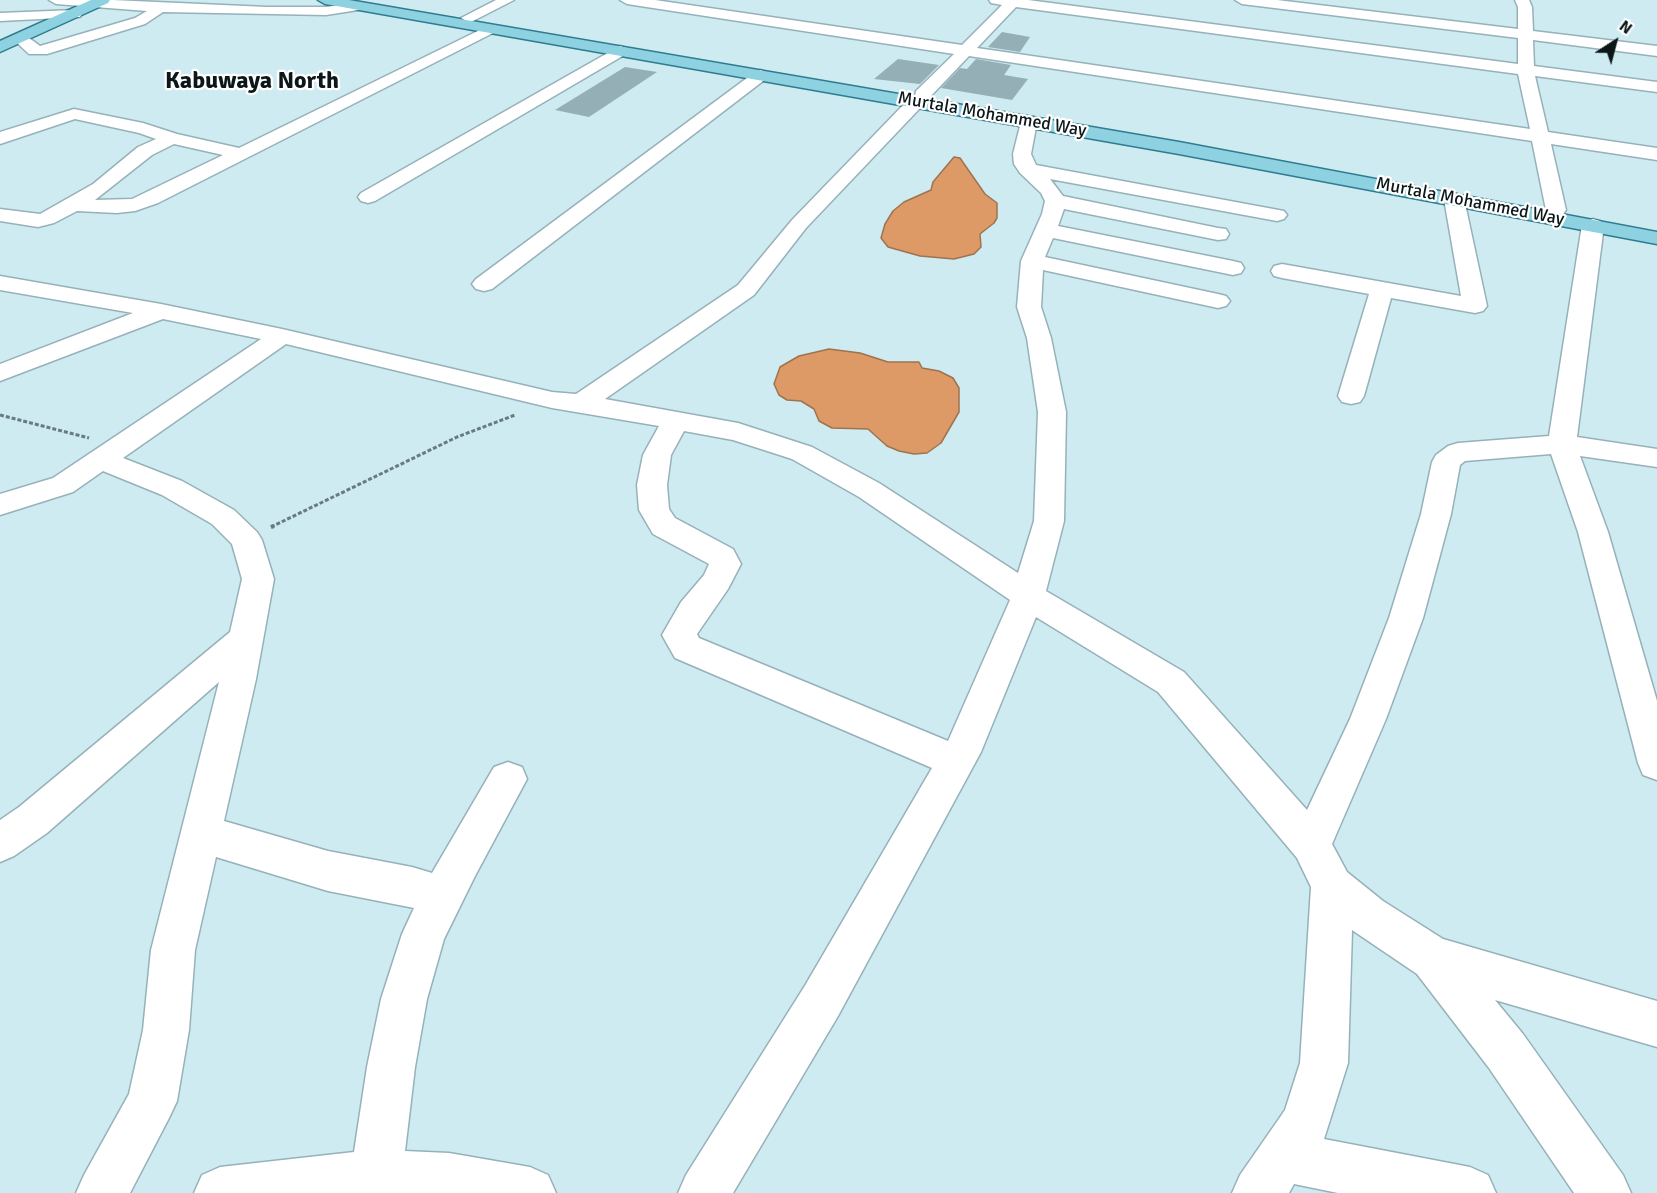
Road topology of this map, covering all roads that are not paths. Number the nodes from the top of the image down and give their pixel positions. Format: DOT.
graph roads {
  1 [pos="56,0"];
  2 [pos="325,0"];
  3 [pos="507,0"];
  4 [pos="627,0"];
  5 [pos="996,0"];
  6 [pos="1242,0"];
  7 [pos="1522,0"];
  8 [pos="1014,1"];
  9 [pos="99,2"];
  10 [pos="359,3"];
  11 [pos="162,8"];
  12 [pos="75,14"];
  13 [pos="0,17"];
  14 [pos="468,18"];
  15 [pos="140,21"];
  16 [pos="490,29"];
  17 [pos="1526,35"];
  18 [pos="20,38"];
  19 [pos="138,40"];
  20 [pos="0,47"];
  21 [pos="620,51"];
  22 [pos="967,51"];
  23 [pos="1657,51"];
  24 [pos="1526,71"];
  25 [pos="761,75"];
  26 [pos="1657,87"];
  27 [pos="919,99"];
  28 [pos="1028,122"];
  29 [pos="1541,136"];
  30 [pos="0,138"];
  31 [pos="172,138"];
  32 [pos="242,154"];
  33 [pos="1657,154"];
  34 [pos="1027,169"];
  35 [pos="368,197"];
  36 [pos="1454,199"];
  37 [pos="73,205"];
  38 [pos="1556,210"];
  39 [pos="0,215"];
  40 [pos="1277,215"];
  41 [pos="1593,225"];
  42 [pos="1657,230"];
  43 [pos="1044,231"];
  44 [pos="1218,234"];
  45 [pos="1657,238"];
  46 [pos="1233,268"];
  47 [pos="1282,272"];
  48 [pos="0,283"];
  49 [pos="484,284"];
  50 [pos="1381,291"];
  51 [pos="1218,301"];
  52 [pos="161,311"];
  53 [pos="282,336"];
  54 [pos="0,373"];
  55 [pos="1351,396"];
  56 [pos="567,402"];
  57 [pos="676,420"];
  58 [pos="1562,444"];
  59 [pos="109,452"];
  60 [pos="1657,458"];
  61 [pos="0,505"];
  62 [pos="1028,596"];
  63 [pos="247,638"];
  64 [pos="956,761"];
  65 [pos="1657,763"];
  66 [pos="508,779"];
  67 [pos="203,834"];
  68 [pos="0,843"];
  69 [pos="1311,845"];
  70 [pos="1332,886"];
  71 [pos="442,897"];
  72 [pos="1433,958"];
  73 [pos="1657,1024"];
  74 [pos="376,1175"];
  75 [pos="1271,1175"];
  76 [pos="315,1186"];
  77 [pos="102,1193"];
  78 [pos="220,1193"];
  79 [pos="530,1193"];
  80 [pos="704,1193"];
  81 [pos="1470,1193"];
  82 [pos="1605,1193"];
  1 -- 9 [label="street"];
  2 -- 10 [label="main road, Murtala Mohammed Way"];
  3 -- 14 [label="street"];
  4 -- 22 [label="street"];
  5 -- 8 [label="street"];
  6 -- 17 [label="street"];
  7 -- 17 [label="street"];
  8 -- 22 [label="street"];
  8 -- 24 [label="street"];
  9 -- 11 [label="street"];
  9 -- 12 [label="main road"];
  10 -- 11 [label="street"];
  10 -- 14 [label="main road, Murtala Mohammed Way"];
  10 -- 16 [label="main road, Murtala Mohammed Way"];
  11 -- 15 [label="street"];
  12 -- 13 [label="street"];
  12 -- 18 [label="main road"];
  14 -- 27 [label="main road, Murtala Mohammed Way"];
  15 -- 18 [label="street"];
  15 -- 19 [label="street"];
  16 -- 21 [label="main road, Murtala Mohammed Way"];
  16 -- 32 [label="street"];
  17 -- 23 [label="street"];
  17 -- 24 [label="street"];
  18 -- 20 [label="main road"];
  21 -- 25 [label="main road, Murtala Mohammed Way"];
  21 -- 35 [label="street"];
  22 -- 27 [label="street"];
  22 -- 29 [label="street"];
  24 -- 26 [label="street"];
  24 -- 29 [label="street"];
  25 -- 27 [label="main road, Murtala Mohammed Way"];
  25 -- 49 [label="street"];
  27 -- 28 [label="main road, Murtala Mohammed Way"];
  27 -- 38 [label="main road, Murtala Mohammed Way"];
  27 -- 56 [label="street"];
  28 -- 34 [label="street"];
  28 -- 36 [label="main road, Murtala Mohammed Way"];
  29 -- 33 [label="street"];
  29 -- 38 [label="street"];
  30 -- 31 [label="street"];
  31 -- 32 [label="street"];
  31 -- 37 [label="street"];
  32 -- 37 [label="street"];
  34 -- 40 [label="street"];
  34 -- 43 [label="street"];
  36 -- 41 [label="main road, Murtala Mohammed Way"];
  36 -- 50 [label="street"];
  37 -- 39 [label="street"];
  38 -- 42 [label="main road, Murtala Mohammed Way"];
  41 -- 45 [label="main road, Murtala Mohammed Way"];
  41 -- 58 [label="street"];
  43 -- 44 [label="street"];
  43 -- 46 [label="street"];
  43 -- 51 [label="street"];
  43 -- 62 [label="street"];
  47 -- 50 [label="street"];
  48 -- 52 [label="street"];
  50 -- 55 [label="street"];
  52 -- 53 [label="street"];
  52 -- 54 [label="street"];
  53 -- 56 [label="street"];
  53 -- 59 [label="street"];
  56 -- 57 [label="street"];
  57 -- 62 [label="street"];
  57 -- 64 [label="street"];
  58 -- 60 [label="street"];
  58 -- 65 [label="street"];
  58 -- 69 [label="street"];
  59 -- 61 [label="street"];
  59 -- 63 [label="street"];
  62 -- 64 [label="street"];
  62 -- 69 [label="street"];
  63 -- 67 [label="street"];
  63 -- 68 [label="street"];
  64 -- 80 [label="street"];
  66 -- 71 [label="street"];
  67 -- 71 [label="street"];
  67 -- 77 [label="street"];
  69 -- 70 [label="street"];
  70 -- 72 [label="street"];
  70 -- 75 [label="street"];
  71 -- 74 [label="street"];
  72 -- 73 [label="street"];
  72 -- 82 [label="street"];
  74 -- 76 [label="street"];
  74 -- 79 [label="street"];
  75 -- 81 [label="street"];
  76 -- 78 [label="street"];
}
